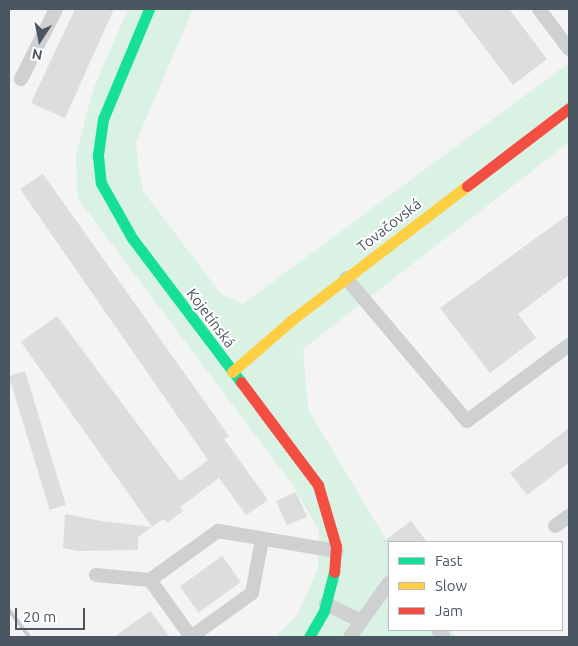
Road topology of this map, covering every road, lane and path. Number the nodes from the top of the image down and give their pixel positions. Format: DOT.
graph roads {
  1 [pos="56,9"];
  2 [pos="149,9"];
  3 [pos="541,9"];
  4 [pos="564,32"];
  5 [pos="569,49"];
  6 [pos="21,79"];
  7 [pos="569,108"];
  8 [pos="346,278"];
  9 [pos="569,345"];
  10 [pos="232,372"];
  11 [pos="569,516"];
  12 [pos="555,526"];
  13 [pos="262,540"];
  14 [pos="336,551"];
  15 [pos="96,576"];
  16 [pos="150,580"];
  17 [pos="388,584"];
  18 [pos="326,604"];
  19 [pos="361,621"];
  20 [pos="309,637"];
  21 [pos="350,637"];
  1 -- 6 [label="lane"];
  2 -- 10 [label="main road, Kojetínská"];
  3 -- 4 [label="lane"];
  4 -- 5 [label="lane"];
  7 -- 8 [label="main road, Tovačovská"];
  8 -- 9 [label="lane"];
  8 -- 10 [label="main road, Tovačovská"];
  10 -- 14 [label="main road, Kojetínská"];
  11 -- 12 [label="lane"];
  13 -- 14 [label="lane"];
  13 -- 16 [label="lane"];
  13 -- 16 [label="lane"];
  14 -- 18 [label="main road, Kojetínská"];
  15 -- 16 [label="lane"];
  17 -- 19 [label="lane"];
  18 -- 19 [label="lane"];
  18 -- 20 [label="main road, Kojetínská"];
  19 -- 21 [label="lane"];
}
